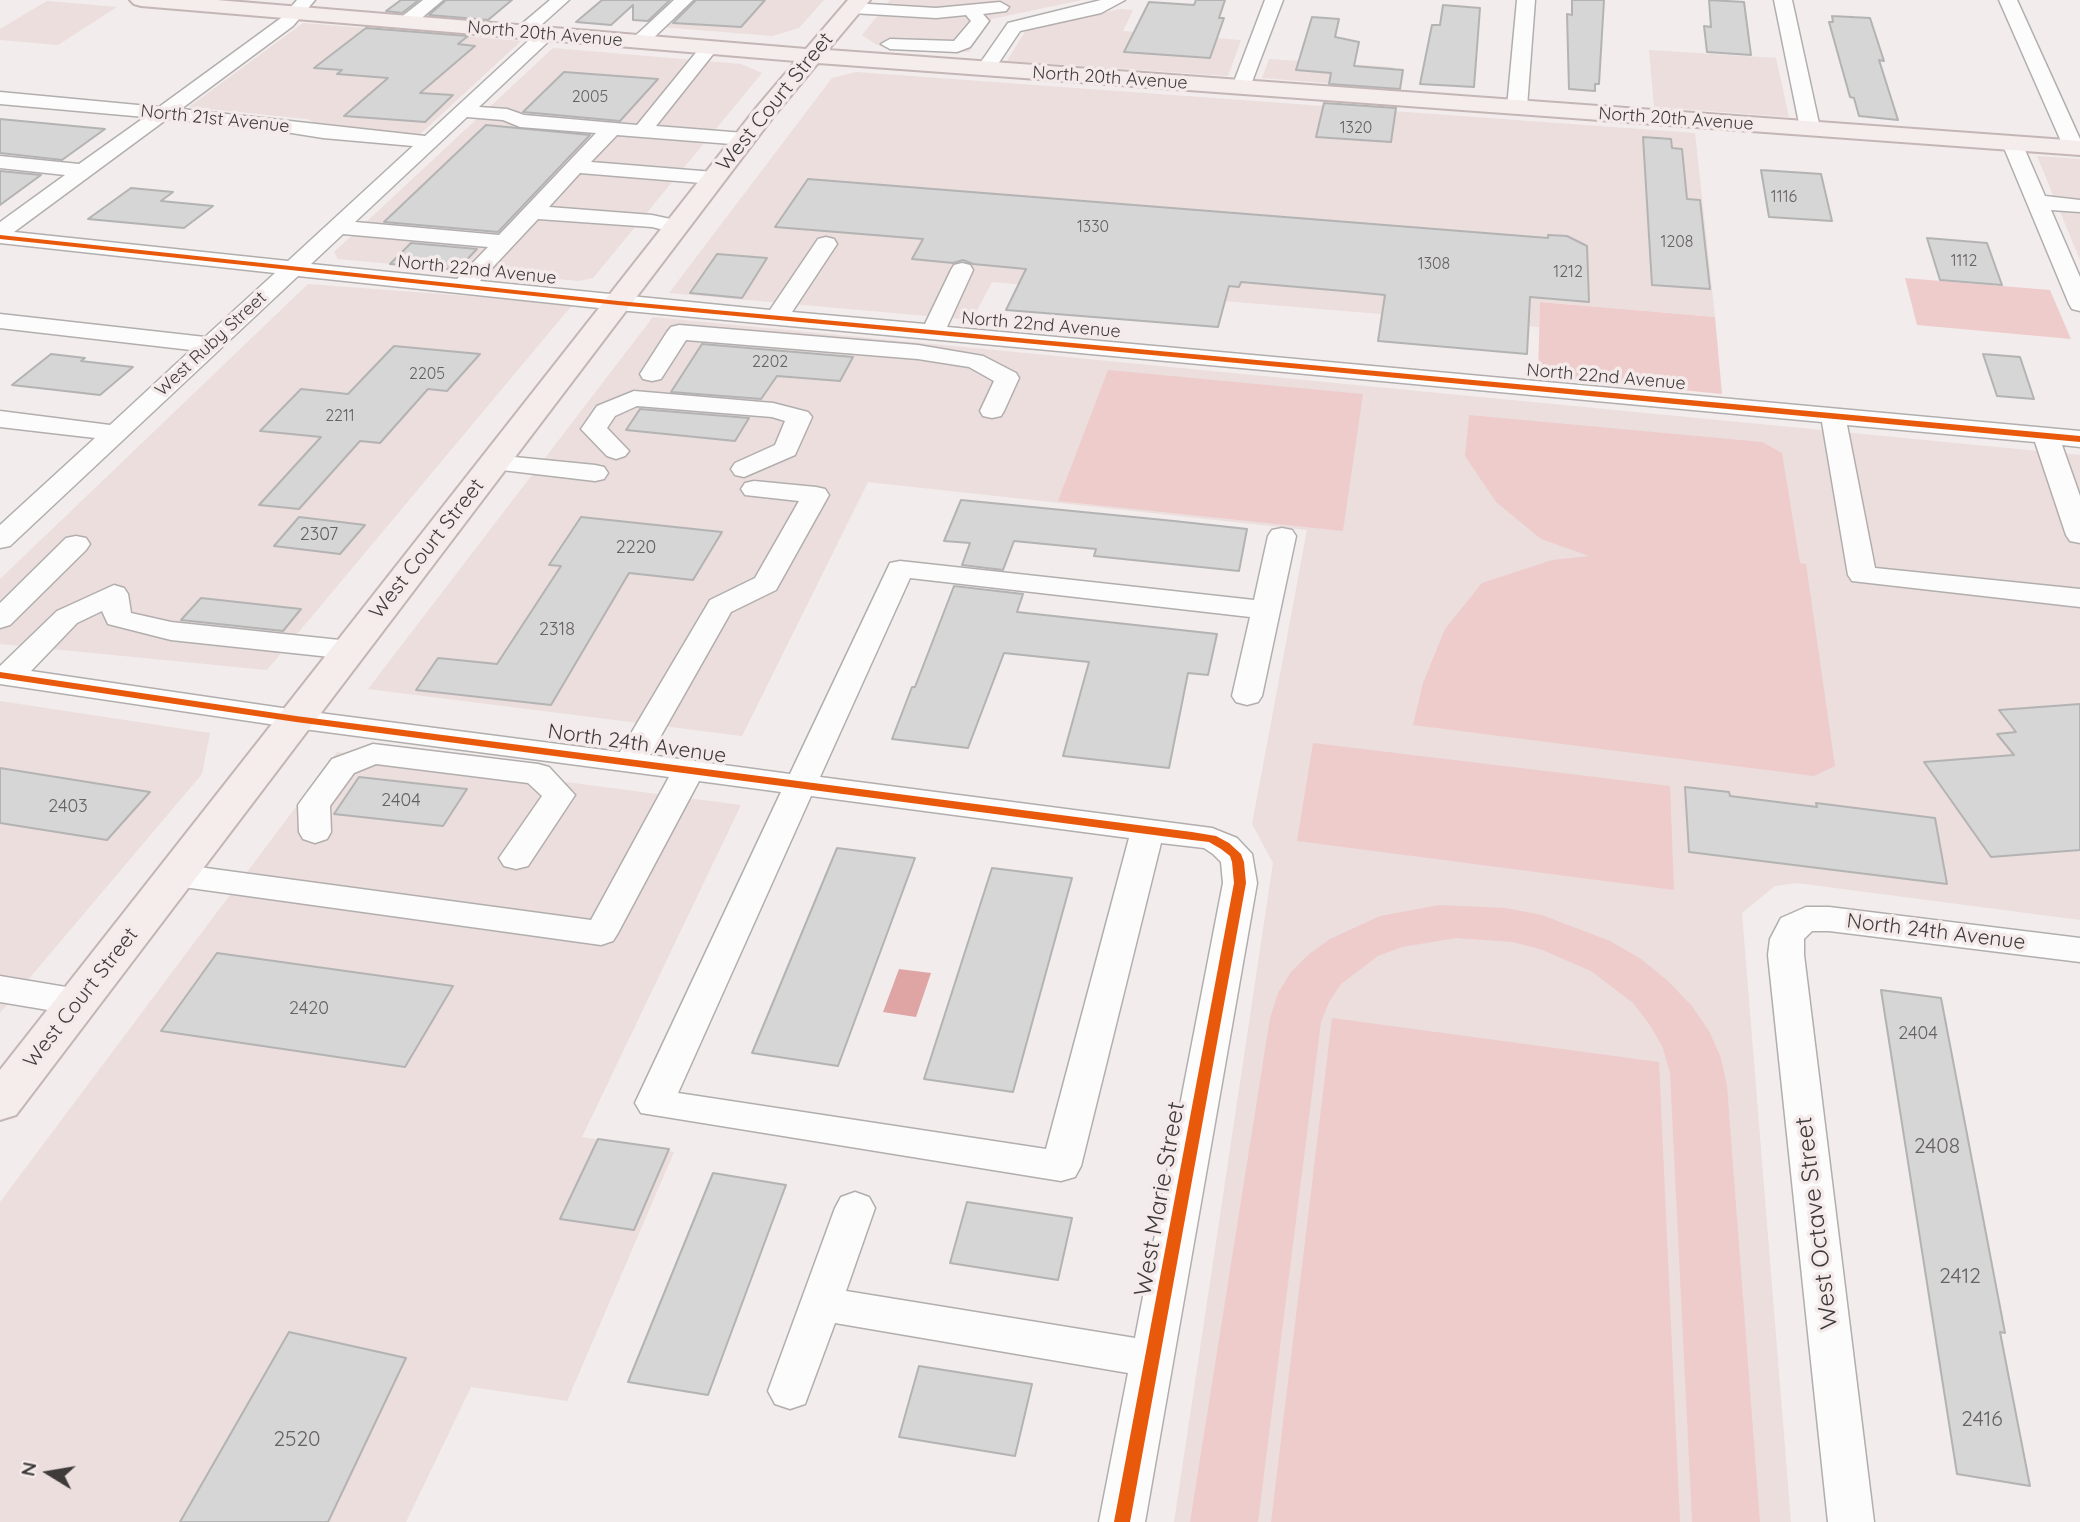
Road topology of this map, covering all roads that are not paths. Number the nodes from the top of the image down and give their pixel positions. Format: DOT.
graph roads {
  1 [pos="141,0"];
  2 [pos="434,0"];
  3 [pos="560,0"];
  4 [pos="684,0"];
  5 [pos="1116,0"];
  6 [pos="1274,0"];
  7 [pos="1525,0"];
  8 [pos="1783,0"];
  9 [pos="2008,0"];
  10 [pos="171,1"];
  11 [pos="995,3"];
  12 [pos="855,4"];
  13 [pos="300,6"];
  14 [pos="972,11"];
  15 [pos="406,22"];
  16 [pos="1028,24"];
  17 [pos="534,33"];
  18 [pos="639,42"];
  19 [pos="890,44"];
  20 [pos="709,48"];
  21 [pos="812,56"];
  22 [pos="985,69"];
  23 [pos="1241,88"];
  24 [pos="0,97"];
  25 [pos="1517,107"];
  26 [pos="463,111"];
  27 [pos="163,113"];
  28 [pos="1810,128"];
  29 [pos="611,129"];
  30 [pos="642,131"];
  31 [pos="744,139"];
  32 [pos="429,142"];
  33 [pos="2012,143"];
  34 [pos="2077,148"];
  35 [pos="0,162"];
  36 [pos="576,167"];
  37 [pos="85,170"];
  38 [pos="714,178"];
  39 [pos="2036,202"];
  40 [pos="2080,205"];
  41 [pos="533,212"];
  42 [pos="337,227"];
  43 [pos="676,227"];
  44 [pos="0,235"];
  45 [pos="504,242"];
  46 [pos="826,244"];
  47 [pos="293,268"];
  48 [pos="962,270"];
  49 [pos="463,286"];
  50 [pos="618,303"];
  51 [pos="2080,304"];
  52 [pos="777,317"];
  53 [pos="0,321"];
  54 [pos="931,332"];
  55 [pos="211,345"];
  56 [pos="652,374"];
  57 [pos="992,411"];
  58 [pos="1833,416"];
  59 [pos="0,419"];
  60 [pos="116,433"];
  61 [pos="2046,436"];
  62 [pos="2080,439"];
  63 [pos="616,451"];
  64 [pos="494,463"];
  65 [pos="595,473"];
  66 [pos="2080,535"];
  67 [pos="1282,536"];
  68 [pos="1,537"];
  69 [pos="76,544"];
  70 [pos="2080,598"];
  71 [pos="1266,610"];
  72 [pos="0,619"];
  73 [pos="349,650"];
  74 [pos="5,676"];
  75 [pos="1247,696"];
  76 [pos="296,719"];
  77 [pos="629,762"];
  78 [pos="689,770"];
  79 [pos="803,785"];
  80 [pos="1148,830"];
  81 [pos="315,832"];
  82 [pos="516,858"];
  83 [pos="176,875"];
  84 [pos="1240,883"];
  85 [pos="1793,926"];
  86 [pos="2080,950"];
  87 [pos="0,989"];
  88 [pos="78,1002"];
  89 [pos="0,1103"];
  90 [pos="856,1208"];
  91 [pos="821,1304"];
  92 [pos="1152,1359"];
  93 [pos="790,1391"];
  94 [pos="1122,1522"];
  95 [pos="1851,1522"];
  1 -- 10 [label="main road, North 20th Avenue"];
  2 -- 15 [label="street"];
  3 -- 17 [label="street, West Ruby Street"];
  4 -- 18 [label="street"];
  5 -- 16 [label="street"];
  6 -- 23 [label="street"];
  7 -- 25 [label="street"];
  8 -- 28 [label="street"];
  9 -- 34 [label="street"];
  10 -- 13 [label="main road, North 20th Avenue"];
  11 -- 14 [label="street"];
  11 -- 16 [label="street"];
  12 -- 14 [label="street"];
  12 -- 21 [label="main road, West Court Street"];
  13 -- 15 [label="main road, North 20th Avenue"];
  13 -- 27 [label="street"];
  14 -- 19 [label="street"];
  15 -- 17 [label="main road, North 20th Avenue"];
  16 -- 22 [label="street"];
  17 -- 18 [label="main road, North 20th Avenue"];
  17 -- 26 [label="street, West Ruby Street"];
  18 -- 20 [label="main road, North 20th Avenue"];
  20 -- 21 [label="main road, North 20th Avenue"];
  20 -- 30 [label="street"];
  21 -- 22 [label="main road, North 20th Avenue"];
  21 -- 31 [label="main road, West Court Street"];
  22 -- 23 [label="main road, North 20th Avenue"];
  23 -- 25 [label="main road, North 20th Avenue"];
  24 -- 27 [label="street, North 21st Avenue"];
  25 -- 28 [label="main road, North 20th Avenue"];
  26 -- 29 [label="street"];
  26 -- 32 [label="street, West Ruby Street"];
  27 -- 32 [label="street, North 21st Avenue"];
  27 -- 37 [label="street"];
  28 -- 33 [label="main road, North 20th Avenue"];
  29 -- 30 [label="street"];
  29 -- 36 [label="street"];
  30 -- 31 [label="street"];
  31 -- 38 [label="main road, West Court Street"];
  32 -- 42 [label="street, West Ruby Street"];
  33 -- 34 [label="main road, North 20th Avenue"];
  33 -- 39 [label="street"];
  35 -- 37 [label="street"];
  36 -- 38 [label="street"];
  36 -- 41 [label="street"];
  37 -- 44 [label="street"];
  38 -- 43 [label="main road, West Court Street"];
  39 -- 40 [label="street"];
  39 -- 51 [label="street"];
  41 -- 43 [label="street"];
  41 -- 45 [label="street"];
  42 -- 45 [label="street"];
  42 -- 47 [label="street, West Ruby Street"];
  43 -- 50 [label="main road, West Court Street"];
  44 -- 47 [label="street, North 22nd Avenue"];
  45 -- 49 [label="street"];
  46 -- 52 [label="street"];
  47 -- 49 [label="street, North 22nd Avenue"];
  47 -- 55 [label="street, West Ruby Street"];
  48 -- 54 [label="street"];
  49 -- 50 [label="street, North 22nd Avenue"];
  50 -- 52 [label="street, North 22nd Avenue"];
  50 -- 64 [label="main road, West Court Street"];
  52 -- 54 [label="street, North 22nd Avenue"];
  53 -- 55 [label="street"];
  54 -- 58 [label="street, North 22nd Avenue"];
  55 -- 60 [label="street, West Ruby Street"];
  56 -- 57 [label="street"];
  58 -- 61 [label="street, North 22nd Avenue"];
  58 -- 70 [label="street"];
  59 -- 60 [label="street"];
  60 -- 68 [label="street, West Ruby Street"];
  61 -- 62 [label="street, North 22nd Avenue"];
  61 -- 66 [label="street"];
  63 -- 77 [label="street"];
  64 -- 65 [label="street"];
  64 -- 73 [label="main road, West Court Street"];
  67 -- 71 [label="street"];
  69 -- 72 [label="street"];
  71 -- 75 [label="street"];
  71 -- 79 [label="street"];
  73 -- 74 [label="street"];
  73 -- 76 [label="main road, West Court Street"];
  74 -- 76 [label="street, North 24th Avenue"];
  76 -- 77 [label="street, North 24th Avenue"];
  76 -- 83 [label="main road, West Court Street"];
  77 -- 78 [label="street, North 24th Avenue"];
  78 -- 79 [label="street, North 24th Avenue"];
  78 -- 83 [label="street"];
  79 -- 80 [label="street, North 24th Avenue"];
  79 -- 80 [label="street"];
  80 -- 84 [label="street, North 24th Avenue"];
  81 -- 82 [label="street"];
  83 -- 88 [label="main road, West Court Street"];
  84 -- 92 [label="street, West Marie Street"];
  85 -- 86 [label="street, North 24th Avenue"];
  85 -- 95 [label="street, West Octave Street"];
  87 -- 88 [label="street"];
  88 -- 89 [label="main road, West Court Street"];
  90 -- 91 [label="street"];
  91 -- 92 [label="street"];
  91 -- 93 [label="street"];
  92 -- 94 [label="street, West Marie Street"];
}
